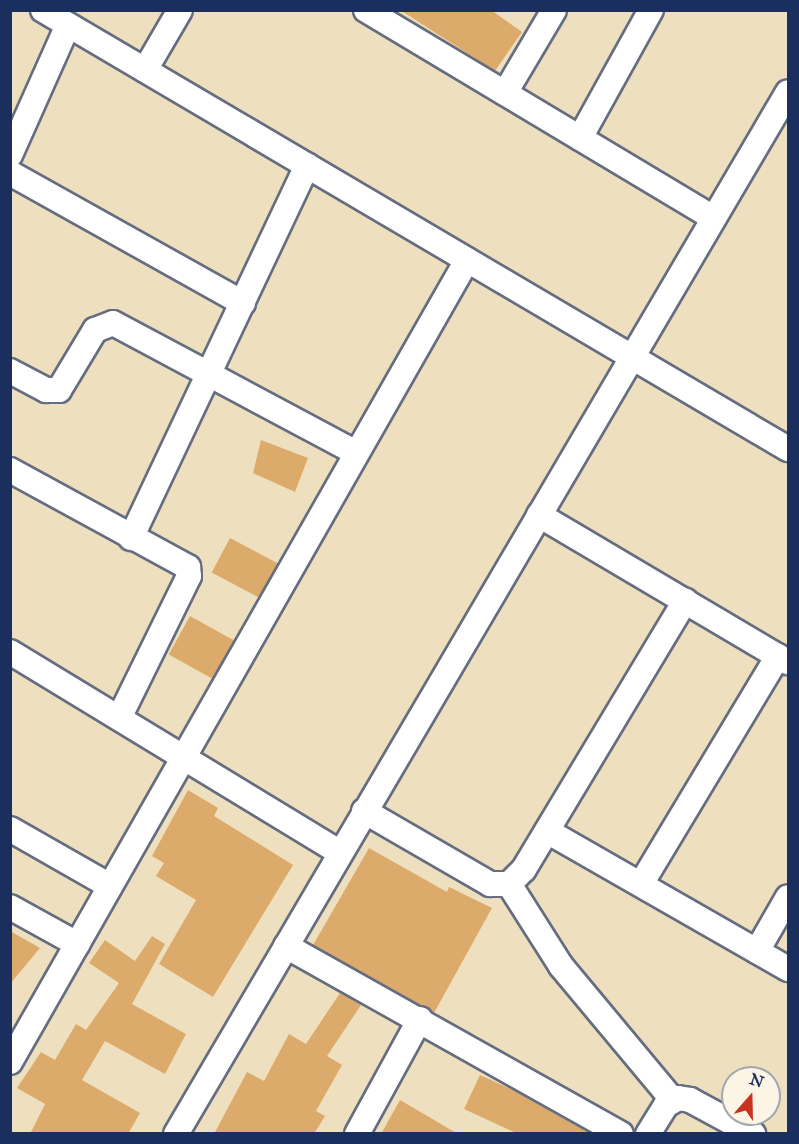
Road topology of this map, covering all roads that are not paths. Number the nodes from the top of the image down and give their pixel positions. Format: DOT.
graph roads {
  1 [pos="43,10"];
  2 [pos="180,10"];
  3 [pos="366,10"];
  4 [pos="554,10"];
  5 [pos="651,10"];
  6 [pos="68,25"];
  7 [pos="145,70"];
  8 [pos="789,92"];
  9 [pos="505,93"];
  10 [pos="580,138"];
  11 [pos="10,155"];
  12 [pos="307,166"];
  13 [pos="10,173"];
  14 [pos="714,218"];
  15 [pos="466,260"];
  16 [pos="243,303"];
  17 [pos="632,357"];
  18 [pos="10,371"];
  19 [pos="210,373"];
  20 [pos="788,446"];
  21 [pos="356,453"];
  22 [pos="10,470"];
  23 [pos="539,515"];
  24 [pos="131,538"];
  25 [pos="685,601"];
  26 [pos="10,652"];
  27 [pos="783,659"];
  28 [pos="119,718"];
  29 [pos="183,758"];
  30 [pos="364,811"];
  31 [pos="10,829"];
  32 [pos="547,831"];
  33 [pos="340,853"];
  34 [pos="509,884"];
  35 [pos="641,884"];
  36 [pos="110,886"];
  37 [pos="789,897"];
  38 [pos="10,907"];
  39 [pos="77,944"];
  40 [pos="286,946"];
  41 [pos="757,951"];
  42 [pos="789,969"];
  43 [pos="420,1019"];
  44 [pos="10,1062"];
  45 [pos="672,1099"];
  46 [pos="176,1134"];
  47 [pos="357,1134"];
  48 [pos="621,1134"];
  49 [pos="648,1134"];
  50 [pos="753,1134"];
  1 -- 6 [label="street"];
  2 -- 7 [label="street"];
  3 -- 9 [label="street"];
  4 -- 9 [label="street"];
  5 -- 10 [label="street"];
  6 -- 7 [label="street"];
  6 -- 11 [label="street"];
  7 -- 12 [label="street"];
  8 -- 14 [label="street"];
  9 -- 10 [label="street"];
  10 -- 14 [label="street"];
  12 -- 15 [label="street"];
  12 -- 16 [label="street"];
  13 -- 16 [label="street"];
  14 -- 17 [label="street"];
  15 -- 17 [label="street"];
  15 -- 21 [label="street"];
  16 -- 19 [label="street"];
  17 -- 20 [label="street"];
  17 -- 23 [label="street"];
  18 -- 19 [label="street"];
  19 -- 21 [label="street"];
  19 -- 24 [label="street"];
  21 -- 29 [label="street"];
  22 -- 24 [label="street"];
  23 -- 25 [label="street"];
  23 -- 30 [label="street"];
  24 -- 28 [label="street"];
  25 -- 27 [label="street"];
  25 -- 32 [label="street"];
  26 -- 28 [label="street"];
  27 -- 35 [label="street"];
  28 -- 29 [label="street"];
  29 -- 33 [label="street"];
  29 -- 36 [label="street"];
  30 -- 33 [label="street"];
  30 -- 34 [label="street"];
  31 -- 36 [label="street"];
  32 -- 34 [label="street"];
  32 -- 35 [label="street"];
  33 -- 40 [label="street"];
  34 -- 45 [label="street"];
  35 -- 41 [label="street"];
  36 -- 39 [label="street"];
  37 -- 41 [label="street"];
  38 -- 39 [label="street"];
  39 -- 44 [label="street"];
  40 -- 43 [label="street"];
  40 -- 46 [label="street"];
  41 -- 42 [label="street"];
  43 -- 47 [label="street"];
  43 -- 48 [label="street"];
  45 -- 49 [label="street"];
  45 -- 50 [label="street"];
}
